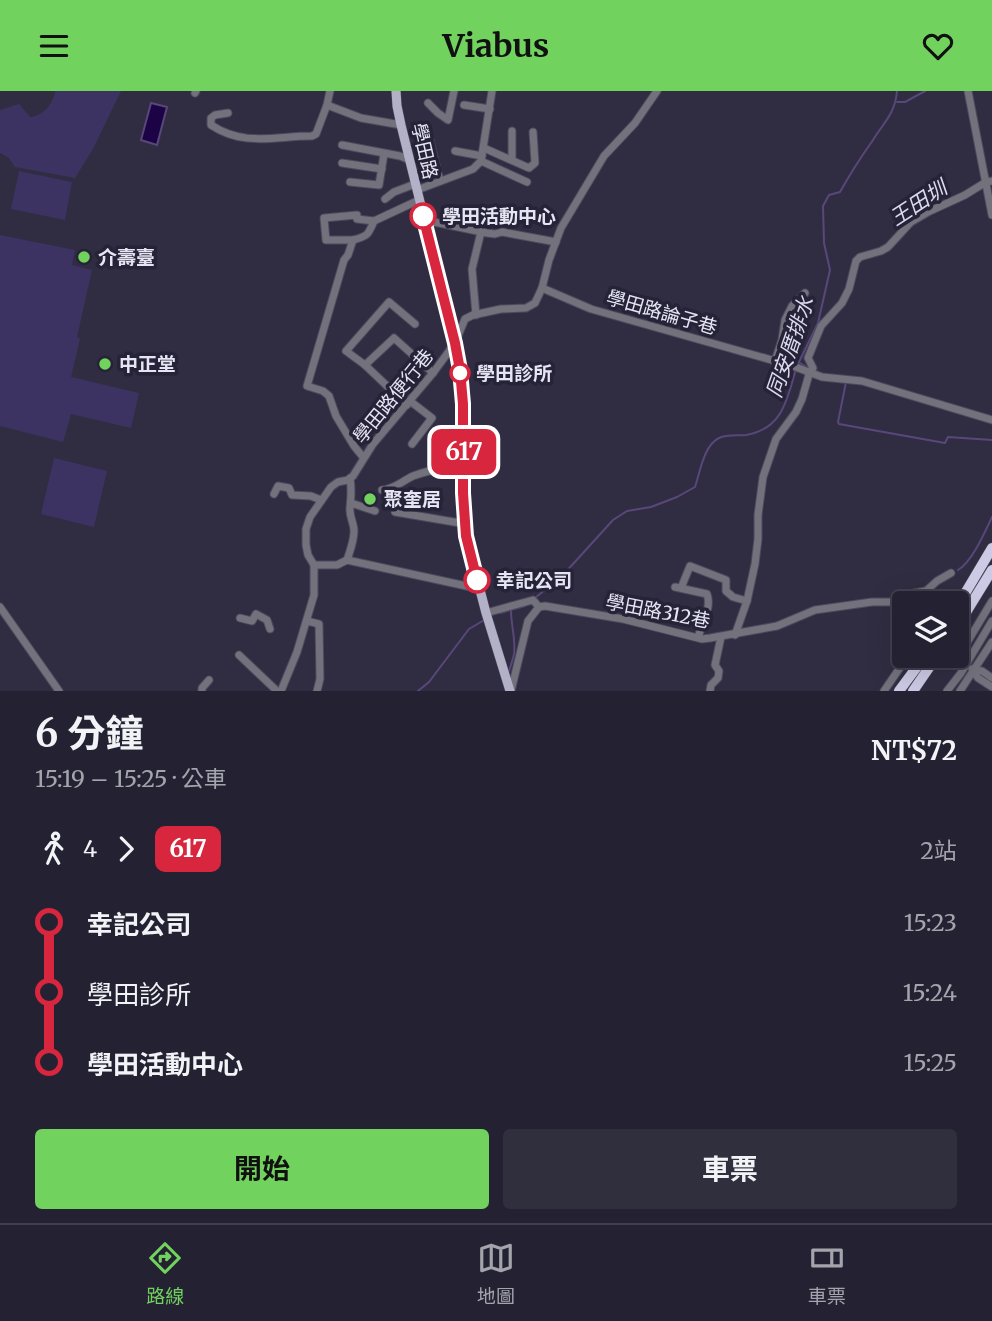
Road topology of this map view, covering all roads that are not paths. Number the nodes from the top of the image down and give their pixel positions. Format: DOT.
graph roads {
  1 [pos="330,91"];
  2 [pos="396,91"];
  3 [pos="454,91"];
  4 [pos="492,91"];
  5 [pos="657,91"];
  6 [pos="968,91"];
  7 [pos="428,103"];
  8 [pos="464,104"];
  9 [pos="327,105"];
  10 [pos="490,109"];
  11 [pos="228,113"];
  12 [pos="401,125"];
  13 [pos="427,129"];
  14 [pos="512,131"];
  15 [pos="533,132"];
  16 [pos="342,145"];
  17 [pos="455,151"];
  18 [pos="384,153"];
  19 [pos="482,155"];
  20 [pos="410,160"];
  21 [pos="512,160"];
  22 [pos="342,163"];
  23 [pos="382,169"];
  24 [pos="439,181"];
  25 [pos="989,181"];
  26 [pos="350,182"];
  27 [pos="527,182"];
  28 [pos="417,191"];
  29 [pos="385,199"];
  30 [pos="992,215"];
  31 [pos="374,221"];
  32 [pos="425,223"];
  33 [pos="481,232"];
  34 [pos="353,240"];
  35 [pos="556,242"];
  36 [pos="542,288"];
  37 [pos="805,293"];
  38 [pos="475,315"];
  39 [pos="415,324"];
  40 [pos="455,343"];
  41 [pos="775,361"];
  42 [pos="365,365"];
  43 [pos="810,371"];
  44 [pos="433,373"];
  45 [pos="409,403"];
  46 [pos="992,420"];
  47 [pos="412,444"];
  48 [pos="363,457"];
  49 [pos="464,463"];
  50 [pos="351,478"];
  51 [pos="382,490"];
  52 [pos="274,494"];
  53 [pos="321,499"];
  54 [pos="351,503"];
  55 [pos="375,511"];
  56 [pos="395,512"];
  57 [pos="466,524"];
  58 [pos="992,548"];
  59 [pos="347,560"];
  60 [pos="314,565"];
  61 [pos="992,570"];
  62 [pos="951,573"];
  63 [pos="480,589"];
  64 [pos="926,591"];
  65 [pos="966,591"];
  66 [pos="747,601"];
  67 [pos="992,601"];
  68 [pos="892,602"];
  69 [pos="0,607"];
  70 [pos="539,607"];
  71 [pos="969,607"];
  72 [pos="486,613"];
  73 [pos="240,618"];
  74 [pos="307,621"];
  75 [pos="992,621"];
  76 [pos="270,629"];
  77 [pos="735,635"];
  78 [pos="969,636"];
  79 [pos="698,638"];
  80 [pos="721,638"];
  81 [pos="992,642"];
  82 [pos="239,655"];
  83 [pos="969,659"];
  84 [pos="969,666"];
  85 [pos="900,668"];
  86 [pos="916,668"];
  87 [pos="929,668"];
  88 [pos="963,668"];
  89 [pos="974,670"];
  90 [pos="992,678"];
  91 [pos="209,680"];
  92 [pos="992,687"];
  93 [pos="59,691"];
  94 [pos="202,691"];
  95 [pos="279,691"];
  96 [pos="317,691"];
  97 [pos="510,691"];
  98 [pos="710,691"];
  99 [pos="884,691"];
  100 [pos="899,691"];
  101 [pos="913,691"];
  102 [pos="947,691"];
  103 [pos="960,691"];
  1 -- 9 [label="street"];
  2 -- 12 [label="main road, 學田路"];
  3 -- 7 [label="street"];
  4 -- 10 [label="street"];
  5 -- 35 [label="street"];
  6 -- 25 [label="street"];
  8 -- 10 [label="street"];
  9 -- 11 [label="street"];
  9 -- 12 [label="street"];
  10 -- 19 [label="street"];
  12 -- 20 [label="main road, 學田路"];
  13 -- 24 [label="street"];
  14 -- 21 [label="street"];
  15 -- 21 [label="street"];
  16 -- 18 [label="street"];
  17 -- 19 [label="street"];
  18 -- 20 [label="street"];
  18 -- 23 [label="street"];
  19 -- 21 [label="street"];
  19 -- 24 [label="street"];
  19 -- 27 [label="street"];
  20 -- 28 [label="main road, 學田路"];
  22 -- 23 [label="street"];
  23 -- 26 [label="street"];
  24 -- 28 [label="street"];
  25 -- 30 [label="street"];
  25 -- 43 [label="street"];
  28 -- 29 [label="street"];
  28 -- 31 [label="street"];
  28 -- 32 [label="main road, 學田路"];
  31 -- 34 [label="street"];
  31 -- 34 [label="street"];
  32 -- 33 [label="street"];
  32 -- 40 [label="main road, 學田路"];
  33 -- 35 [label="street"];
  33 -- 38 [label="street"];
  34 -- 48 [label="street"];
  35 -- 36 [label="street"];
  36 -- 38 [label="street"];
  36 -- 41 [label="street, 學田路論子巷"];
  37 -- 41 [label="street"];
  38 -- 40 [label="street"];
  39 -- 42 [label="street"];
  40 -- 44 [label="street, 學田路便行巷"];
  40 -- 49 [label="main road, 學田路"];
  41 -- 43 [label="street, 學田路論子巷"];
  42 -- 44 [label="street"];
  42 -- 45 [label="street"];
  43 -- 46 [label="street, 學田路論子巷"];
  43 -- 66 [label="street"];
  44 -- 45 [label="street, 學田路便行巷"];
  45 -- 47 [label="street"];
  45 -- 48 [label="street, 學田路便行巷"];
  48 -- 50 [label="street, 學田路便行巷"];
  49 -- 51 [label="street"];
  49 -- 57 [label="main road, 學田路"];
  50 -- 53 [label="street, 學田路便行巷"];
  50 -- 54 [label="street"];
  52 -- 53 [label="street"];
  53 -- 60 [label="street, 學田路便行巷"];
  54 -- 55 [label="street"];
  54 -- 59 [label="street"];
  56 -- 57 [label="street"];
  57 -- 63 [label="main road, 學田路"];
  58 -- 65 [label="highway"];
  59 -- 60 [label="street"];
  59 -- 63 [label="street"];
  60 -- 74 [label="street, 學田路便行巷"];
  61 -- 71 [label="highway"];
  62 -- 64 [label="street, 學田路312巷"];
  63 -- 72 [label="main road, 學田路"];
  66 -- 77 [label="street"];
  66 -- 79 [label="street"];
  67 -- 78 [label="street"];
  68 -- 77 [label="street, 學田路312巷"];
  69 -- 93 [label="street"];
  70 -- 72 [label="street, 學田路312巷"];
  70 -- 79 [label="street, 學田路312巷"];
  70 -- 97 [label="street"];
  72 -- 97 [label="main road, 學田路"];
  73 -- 76 [label="street"];
  74 -- 95 [label="street, 學田路便行巷"];
  74 -- 96 [label="street"];
  75 -- 83 [label="street"];
  77 -- 80 [label="street, 學田路312巷"];
  79 -- 80 [label="street, 學田路312巷"];
  80 -- 98 [label="street"];
  81 -- 89 [label="street"];
  82 -- 95 [label="street"];
  84 -- 89 [label="street"];
  85 -- 99 [label="street"];
  86 -- 100 [label="highway"];
  87 -- 101 [label="highway"];
  88 -- 102 [label="street"];
  89 -- 90 [label="street"];
  89 -- 92 [label="street"];
  89 -- 103 [label="street"];
  91 -- 94 [label="street"];
}
